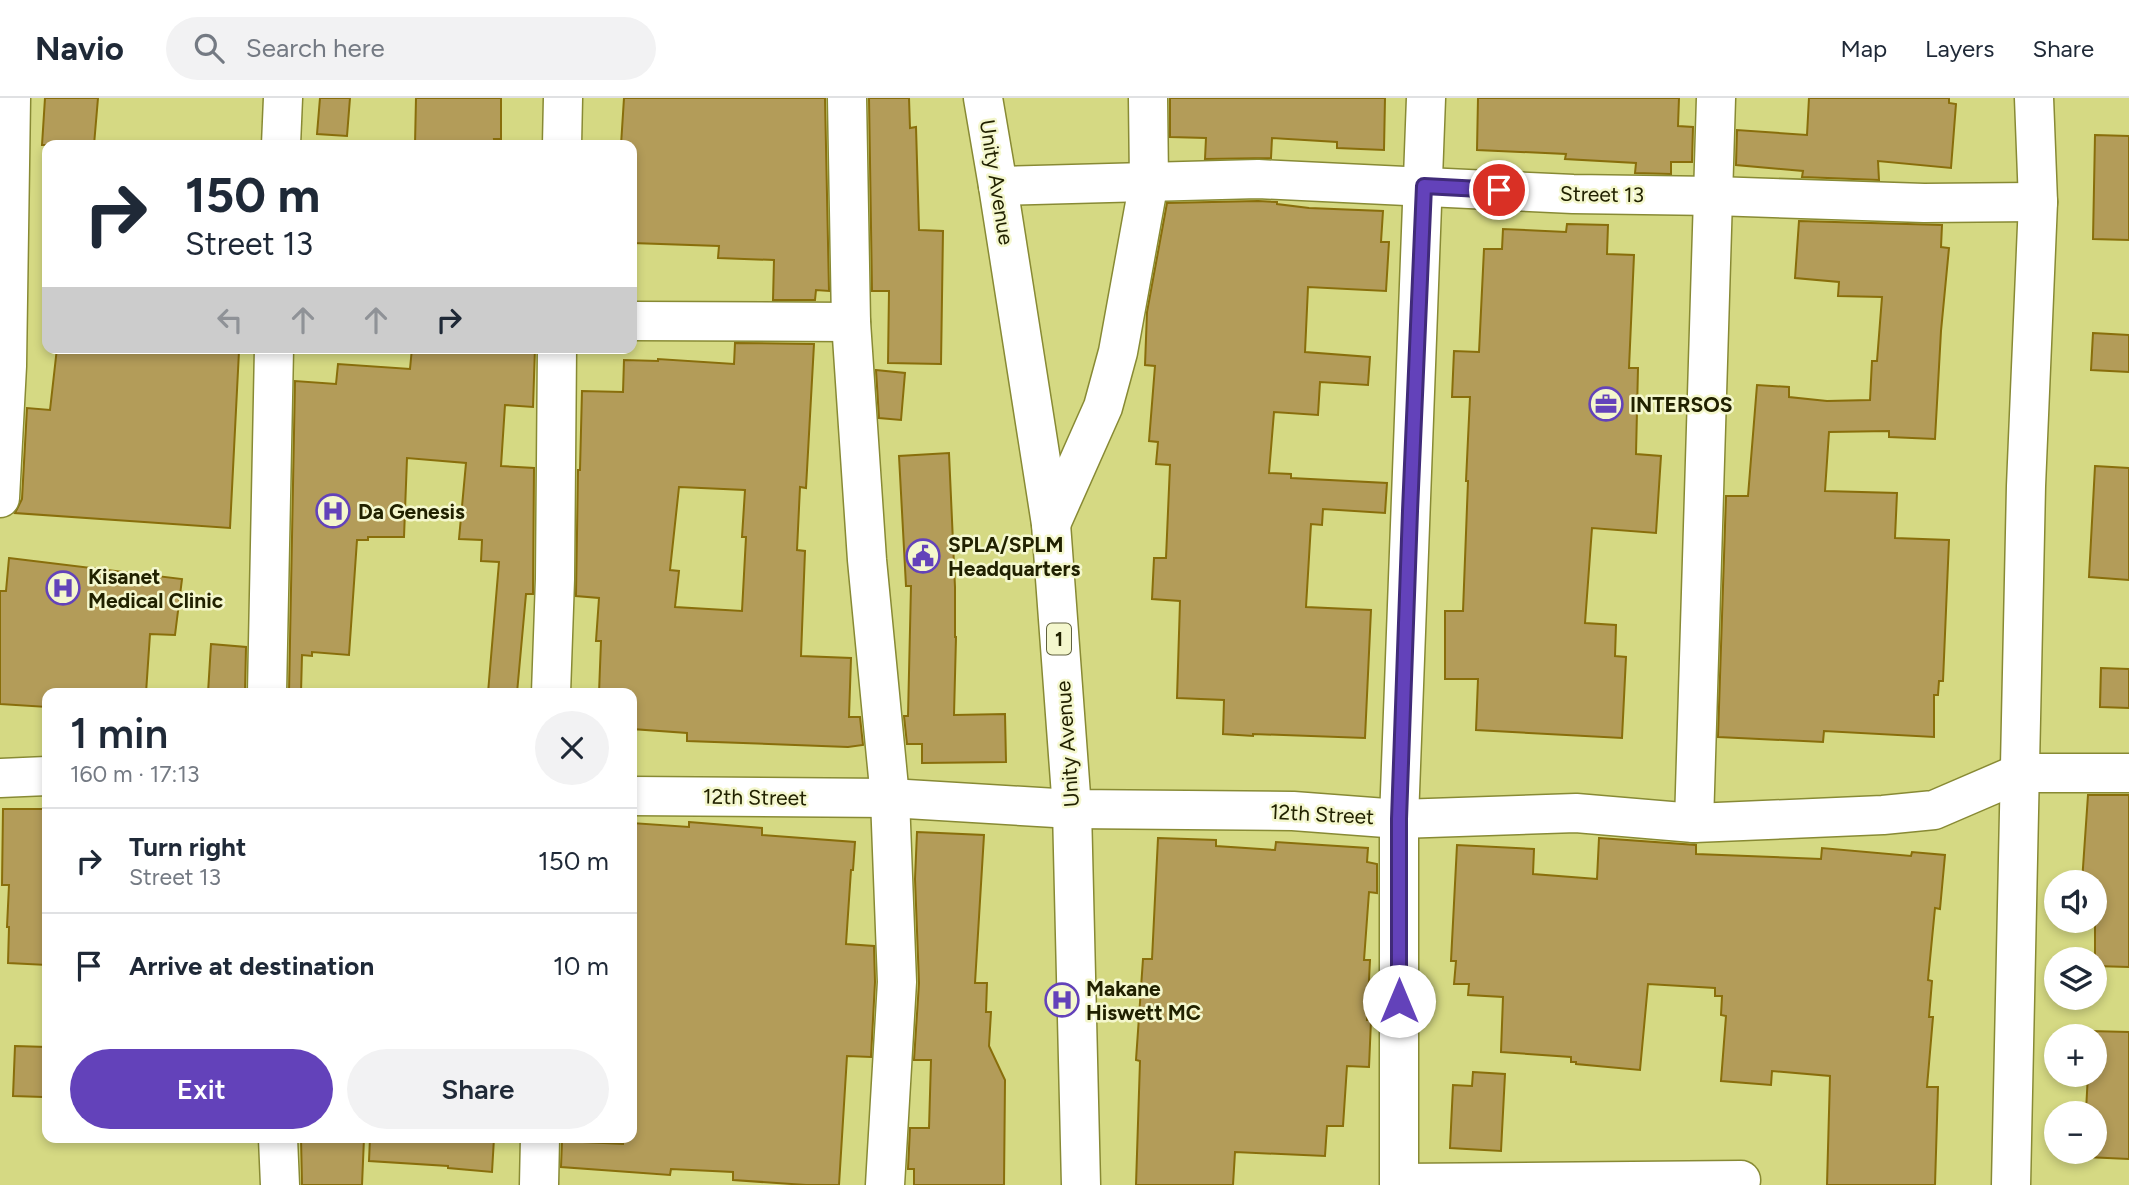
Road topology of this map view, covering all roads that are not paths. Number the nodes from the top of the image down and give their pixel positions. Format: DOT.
graph roads {
  1 [pos="11,98"];
  2 [pos="283,98"];
  3 [pos="563,98"];
  4 [pos="847,98"];
  5 [pos="983,98"];
  6 [pos="1148,98"];
  7 [pos="1426,98"];
  8 [pos="1716,98"];
  9 [pos="2034,98"];
  10 [pos="281,140"];
  11 [pos="562,140"];
  12 [pos="1149,181"];
  13 [pos="998,186"];
  14 [pos="1424,186"];
  15 [pos="1714,195"];
  16 [pos="2038,202"];
  17 [pos="637,321"];
  18 [pos="851,322"];
  19 [pos="274,354"];
  20 [pos="557,354"];
  21 [pos="4,365"];
  22 [pos="0,498"];
  23 [pos="1051,524"];
  24 [pos="267,688"];
  25 [pos="551,688"];
  26 [pos="2020,773"];
  27 [pos="2129,773"];
  28 [pos="42,776"];
  29 [pos="0,778"];
  30 [pos="637,796"];
  31 [pos="890,798"];
  32 [pos="1072,809"];
  33 [pos="1399,819"];
  34 [pos="1694,823"];
  35 [pos="278,1143"];
  36 [pos="540,1143"];
  37 [pos="1741,1180"];
  38 [pos="1400,1184"];
  39 [pos="280,1185"];
  40 [pos="539,1185"];
  41 [pos="885,1185"];
  42 [pos="1081,1185"];
  43 [pos="2011,1185"];
  1 -- 21 [label="street"];
  2 -- 10 [label="street"];
  3 -- 11 [label="street"];
  4 -- 18 [label="street"];
  5 -- 13 [label="street, Unity Avenue / 1"];
  6 -- 12 [label="street"];
  7 -- 14 [label="street"];
  8 -- 15 [label="street"];
  9 -- 16 [label="street"];
  12 -- 13 [label="street, Street 13"];
  12 -- 14 [label="street, Street 13"];
  12 -- 23 [label="street"];
  13 -- 23 [label="street, Unity Avenue / 1"];
  14 -- 15 [label="street, Street 13"];
  14 -- 33 [label="street"];
  15 -- 16 [label="street, Street 13"];
  15 -- 34 [label="street"];
  16 -- 26 [label="street"];
  17 -- 18 [label="street"];
  18 -- 31 [label="street"];
  19 -- 24 [label="street"];
  20 -- 25 [label="street"];
  21 -- 22 [label="street"];
  23 -- 32 [label="street, Unity Avenue / 1"];
  26 -- 27 [label="street, 12th Street"];
  26 -- 34 [label="street, 12th Street"];
  26 -- 43 [label="street"];
  28 -- 29 [label="street"];
  30 -- 31 [label="street, 12th Street"];
  31 -- 32 [label="street, 12th Street"];
  31 -- 41 [label="street"];
  32 -- 33 [label="street, 12th Street"];
  32 -- 42 [label="street, Unity Avenue / 1"];
  33 -- 34 [label="street, 12th Street"];
  33 -- 38 [label="street"];
  35 -- 39 [label="street"];
  36 -- 40 [label="street"];
  37 -- 38 [label="street"];
}
